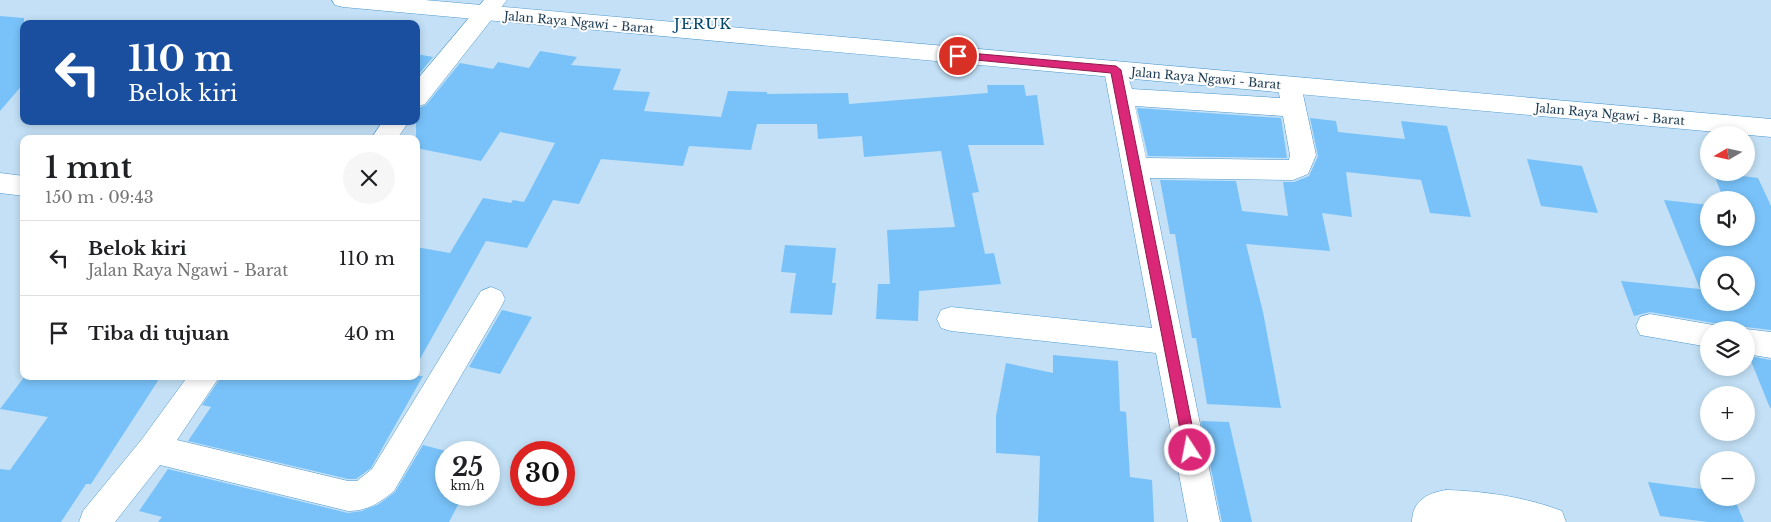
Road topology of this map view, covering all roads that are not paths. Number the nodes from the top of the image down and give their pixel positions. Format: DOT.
graph roads {
  1 [pos="343,0"];
  2 [pos="491,7"];
  3 [pos="1119,84"];
  4 [pos="420,93"];
  5 [pos="1290,96"];
  6 [pos="394,125"];
  7 [pos="1769,131"];
  8 [pos="386,135"];
  9 [pos="1136,168"];
  10 [pos="0,183"];
  11 [pos="20,186"];
  12 [pos="491,299"];
  13 [pos="951,319"];
  14 [pos="1650,326"];
  15 [pos="1700,334"];
  16 [pos="1170,342"];
  17 [pos="1755,342"];
  18 [pos="1771,345"];
  19 [pos="202,380"];
  20 [pos="153,449"];
  21 [pos="1535,520"];
  22 [pos="95,522"];
  23 [pos="1204,522"];
  24 [pos="1428,522"];
  1 -- 2 [label="street, Jalan Raya Ngawi - Barat"];
  2 -- 3 [label="street, Jalan Raya Ngawi - Barat"];
  2 -- 4 [label="street"];
  3 -- 5 [label="street, Jalan Raya Ngawi - Barat"];
  3 -- 9 [label="street"];
  5 -- 7 [label="street, Jalan Raya Ngawi - Barat"];
  5 -- 9 [label="street"];
  6 -- 8 [label="street"];
  9 -- 16 [label="street"];
  10 -- 11 [label="street"];
  12 -- 20 [label="street"];
  13 -- 16 [label="street"];
  14 -- 15 [label="street"];
  16 -- 23 [label="street"];
  17 -- 18 [label="street"];
  19 -- 20 [label="street"];
  20 -- 22 [label="street"];
  21 -- 24 [label="street"];
}
